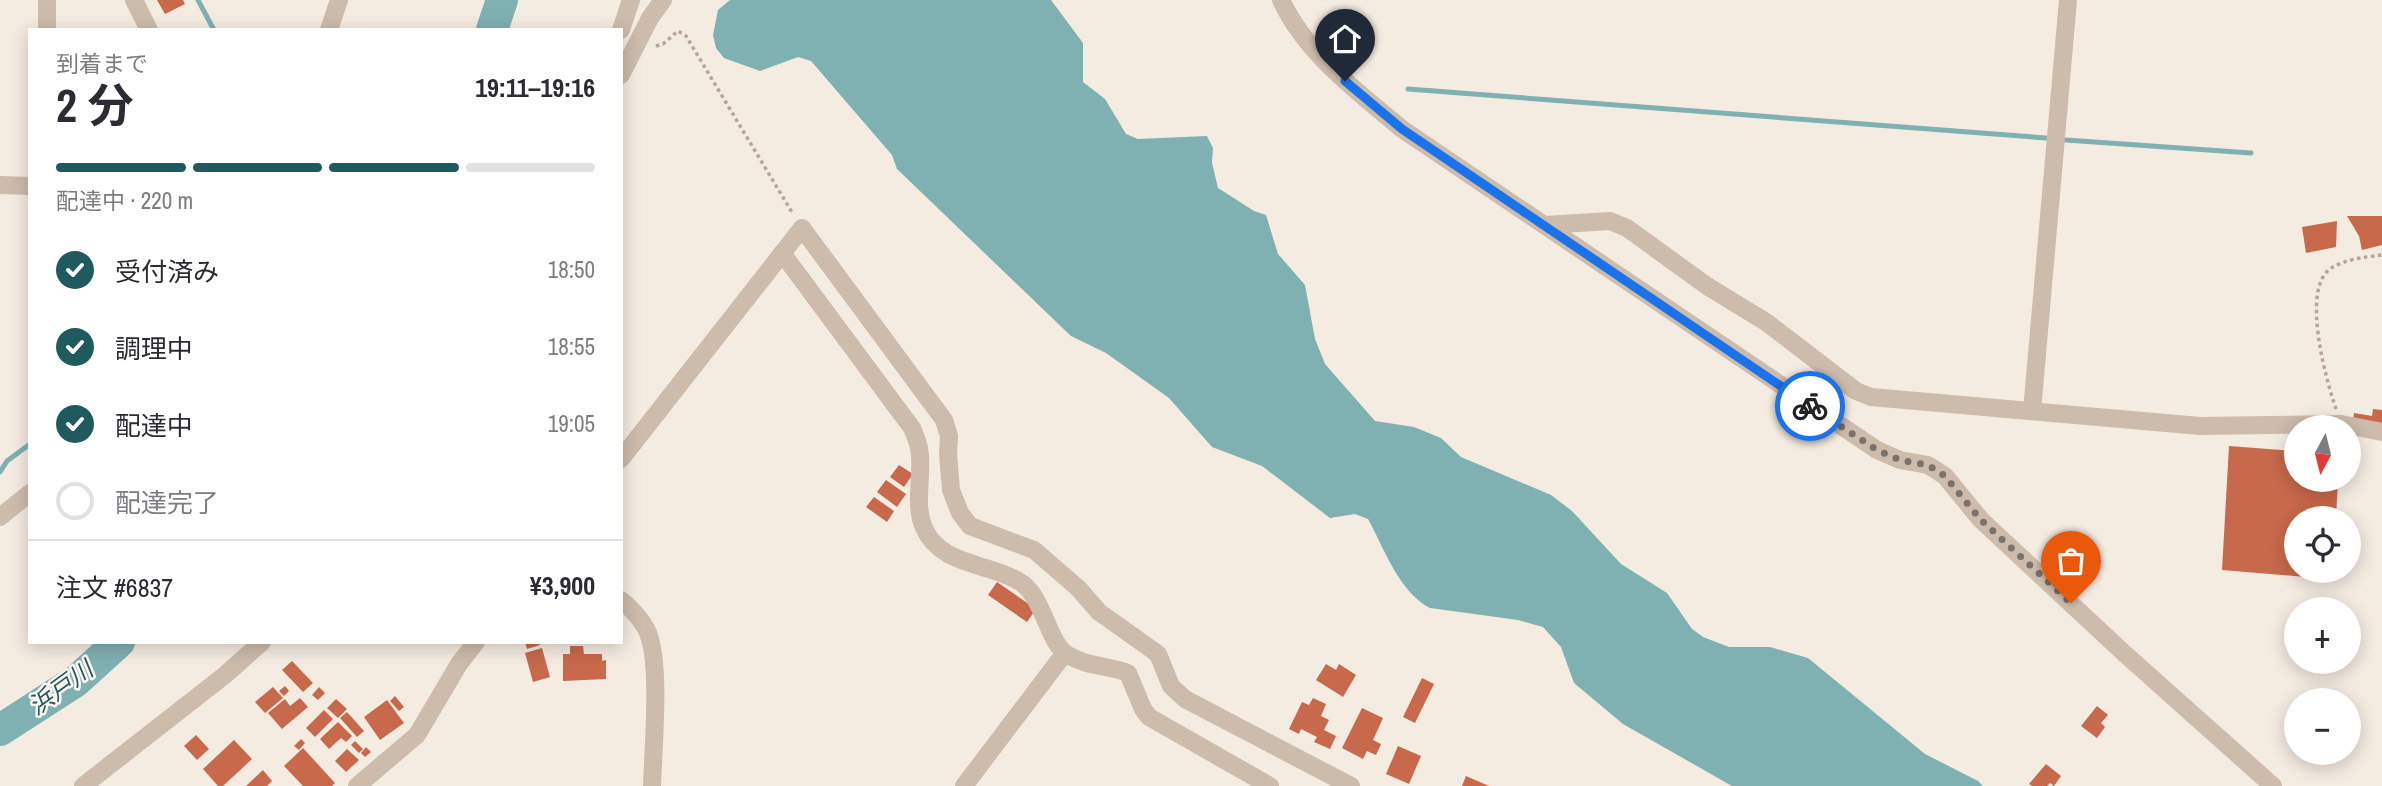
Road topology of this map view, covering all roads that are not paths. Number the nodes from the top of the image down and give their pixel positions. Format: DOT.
graph roads {
  1 [pos="47,0"];
  2 [pos="134,0"];
  3 [pos="339,0"];
  4 [pos="632,0"];
  5 [pos="663,0"];
  6 [pos="1282,0"];
  7 [pos="2068,0"];
  8 [pos="47,28"];
  9 [pos="148,28"];
  10 [pos="330,28"];
  11 [pos="622,28"];
  12 [pos="623,71"];
  13 [pos="0,185"];
  14 [pos="28,186"];
  15 [pos="1545,225"];
  16 [pos="782,253"];
  17 [pos="2032,411"];
  18 [pos="2382,432"];
  19 [pos="623,456"];
  20 [pos="28,495"];
  21 [pos="0,517"];
  22 [pos="623,602"];
  23 [pos="260,644"];
  24 [pos="474,644"];
  25 [pos="1065,654"];
  26 [pos="83,786"];
  27 [pos="357,786"];
  28 [pos="652,786"];
  29 [pos="964,786"];
  30 [pos="1270,786"];
  31 [pos="1351,786"];
  32 [pos="2273,786"];
  1 -- 8 [label="street"];
  2 -- 9 [label="street"];
  3 -- 10 [label="street"];
  4 -- 11 [label="street"];
  5 -- 12 [label="street"];
  6 -- 15 [label="street"];
  7 -- 17 [label="street"];
  13 -- 14 [label="street"];
  15 -- 17 [label="street"];
  15 -- 32 [label="street"];
  16 -- 19 [label="street"];
  16 -- 25 [label="street"];
  16 -- 31 [label="street"];
  17 -- 18 [label="street"];
  20 -- 21 [label="street"];
  22 -- 28 [label="street"];
  23 -- 26 [label="street"];
  24 -- 27 [label="street"];
  25 -- 29 [label="street"];
  25 -- 30 [label="street"];
}
